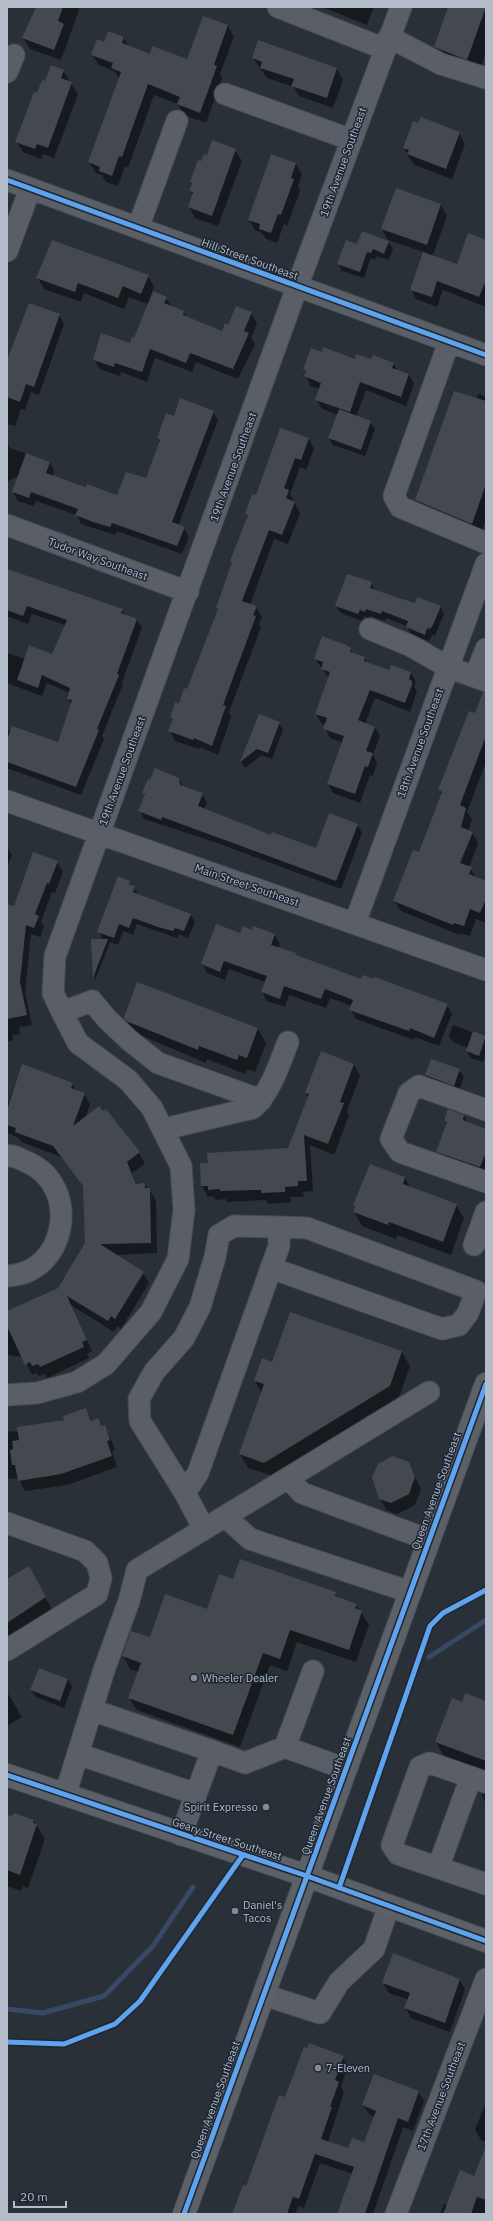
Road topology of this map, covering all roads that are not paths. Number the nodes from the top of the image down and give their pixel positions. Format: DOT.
graph roads {
  1 [pos="278,7"];
  2 [pos="401,7"];
  3 [pos="387,43"];
  4 [pos="486,78"];
  5 [pos="225,94"];
  6 [pos="177,120"];
  7 [pos="352,140"];
  8 [pos="7,180"];
  9 [pos="30,188"];
  10 [pos="138,228"];
  11 [pos="7,251"];
  12 [pos="297,287"];
  13 [pos="449,342"];
  14 [pos="486,355"];
  15 [pos="7,525"];
  16 [pos="486,543"];
  17 [pos="486,564"];
  18 [pos="188,592"];
  19 [pos="370,629"];
  20 [pos="486,649"];
  21 [pos="448,667"];
  22 [pos="481,679"];
  23 [pos="7,800"];
  24 [pos="99,833"];
  25 [pos="355,923"];
  26 [pos="486,970"];
  27 [pos="62,1012"];
  28 [pos="288,1042"];
  29 [pos="261,1100"];
  30 [pos="486,1110"];
  31 [pos="164,1129"];
  32 [pos="7,1156"];
  33 [pos="486,1182"];
  34 [pos="486,1212"];
  35 [pos="279,1227"];
  36 [pos="474,1245"];
  37 [pos="271,1268"];
  38 [pos="7,1276"];
  39 [pos="479,1304"];
  40 [pos="486,1384"];
  41 [pos="428,1392"];
  42 [pos="7,1395"];
  43 [pos="288,1478"];
  44 [pos="185,1493"];
  45 [pos="225,1516"];
  46 [pos="7,1523"];
  47 [pos="204,1529"];
  48 [pos="429,1540"];
  49 [pos="410,1592"];
  50 [pos="7,1650"];
  51 [pos="314,1671"];
  52 [pos="92,1710"];
  53 [pos="285,1747"];
  54 [pos="212,1751"];
  55 [pos="78,1754"];
  56 [pos="346,1769"];
  57 [pos="7,1775"];
  58 [pos="478,1780"];
  59 [pos="196,1794"];
  60 [pos="65,1795"];
  61 [pos="181,1835"];
  62 [pos="438,1868"];
  63 [pos="307,1876"];
  64 [pos="486,1884"];
  65 [pos="388,1906"];
  66 [pos="486,1941"];
  67 [pos="486,1979"];
  68 [pos="264,1995"];
  69 [pos="184,2214"];
  70 [pos="396,2214"];
  1 -- 3 [label="street"];
  2 -- 3 [label="street, 19th Avenue Southeast"];
  3 -- 4 [label="street"];
  3 -- 7 [label="street, 19th Avenue Southeast"];
  5 -- 7 [label="street"];
  6 -- 10 [label="street"];
  7 -- 12 [label="street, 19th Avenue Southeast"];
  8 -- 9 [label="street, Hill Street Southeast"];
  9 -- 10 [label="street, Hill Street Southeast"];
  9 -- 11 [label="street"];
  10 -- 12 [label="street, Hill Street Southeast"];
  12 -- 13 [label="street, Hill Street Southeast"];
  12 -- 18 [label="street, 19th Avenue Southeast"];
  13 -- 14 [label="street, Hill Street Southeast"];
  13 -- 16 [label="street"];
  15 -- 18 [label="street, Tudor Way Southeast"];
  17 -- 21 [label="street, 18th Avenue Southeast"];
  18 -- 24 [label="street, 19th Avenue Southeast"];
  19 -- 21 [label="street"];
  20 -- 22 [label="street"];
  21 -- 22 [label="street"];
  21 -- 25 [label="street, 18th Avenue Southeast"];
  23 -- 24 [label="street, Main Street Southeast"];
  24 -- 25 [label="street, Main Street Southeast"];
  24 -- 27 [label="street, 19th Avenue Southeast"];
  25 -- 26 [label="street, Main Street Southeast"];
  27 -- 29 [label="street"];
  27 -- 31 [label="street, 19th Avenue Southeast"];
  28 -- 29 [label="street"];
  29 -- 31 [label="street"];
  30 -- 33 [label="street"];
  31 -- 42 [label="street, 19th Avenue Southeast"];
  32 -- 38 [label="street"];
  34 -- 36 [label="street"];
  35 -- 37 [label="street"];
  35 -- 39 [label="street"];
  35 -- 44 [label="street"];
  37 -- 39 [label="street"];
  37 -- 44 [label="street"];
  40 -- 48 [label="main road, Queen Avenue Southeast"];
  41 -- 43 [label="street"];
  43 -- 45 [label="street"];
  43 -- 48 [label="street"];
  44 -- 47 [label="street"];
  45 -- 47 [label="street"];
  45 -- 49 [label="street"];
  46 -- 50 [label="street"];
  47 -- 52 [label="street"];
  48 -- 49 [label="main road, Queen Avenue Southeast"];
  49 -- 56 [label="main road, Queen Avenue Southeast"];
  51 -- 53 [label="street"];
  52 -- 54 [label="street"];
  52 -- 55 [label="street"];
  53 -- 54 [label="street"];
  53 -- 56 [label="street"];
  54 -- 59 [label="street"];
  55 -- 59 [label="street"];
  55 -- 60 [label="street"];
  56 -- 63 [label="main road, Queen Avenue Southeast"];
  57 -- 60 [label="main road, Geary Street Southeast"];
  58 -- 62 [label="street"];
  58 -- 62 [label="street"];
  59 -- 61 [label="street"];
  60 -- 61 [label="main road, Geary Street Southeast"];
  61 -- 63 [label="main road, Geary Street Southeast"];
  62 -- 64 [label="street"];
  63 -- 65 [label="main road, Geary Street Southeast"];
  63 -- 68 [label="main road, Queen Avenue Southeast"];
  65 -- 66 [label="main road, Geary Street Southeast"];
  65 -- 68 [label="street"];
  67 -- 70 [label="street, 17th Avenue Southeast"];
  68 -- 69 [label="main road, Queen Avenue Southeast"];
}
